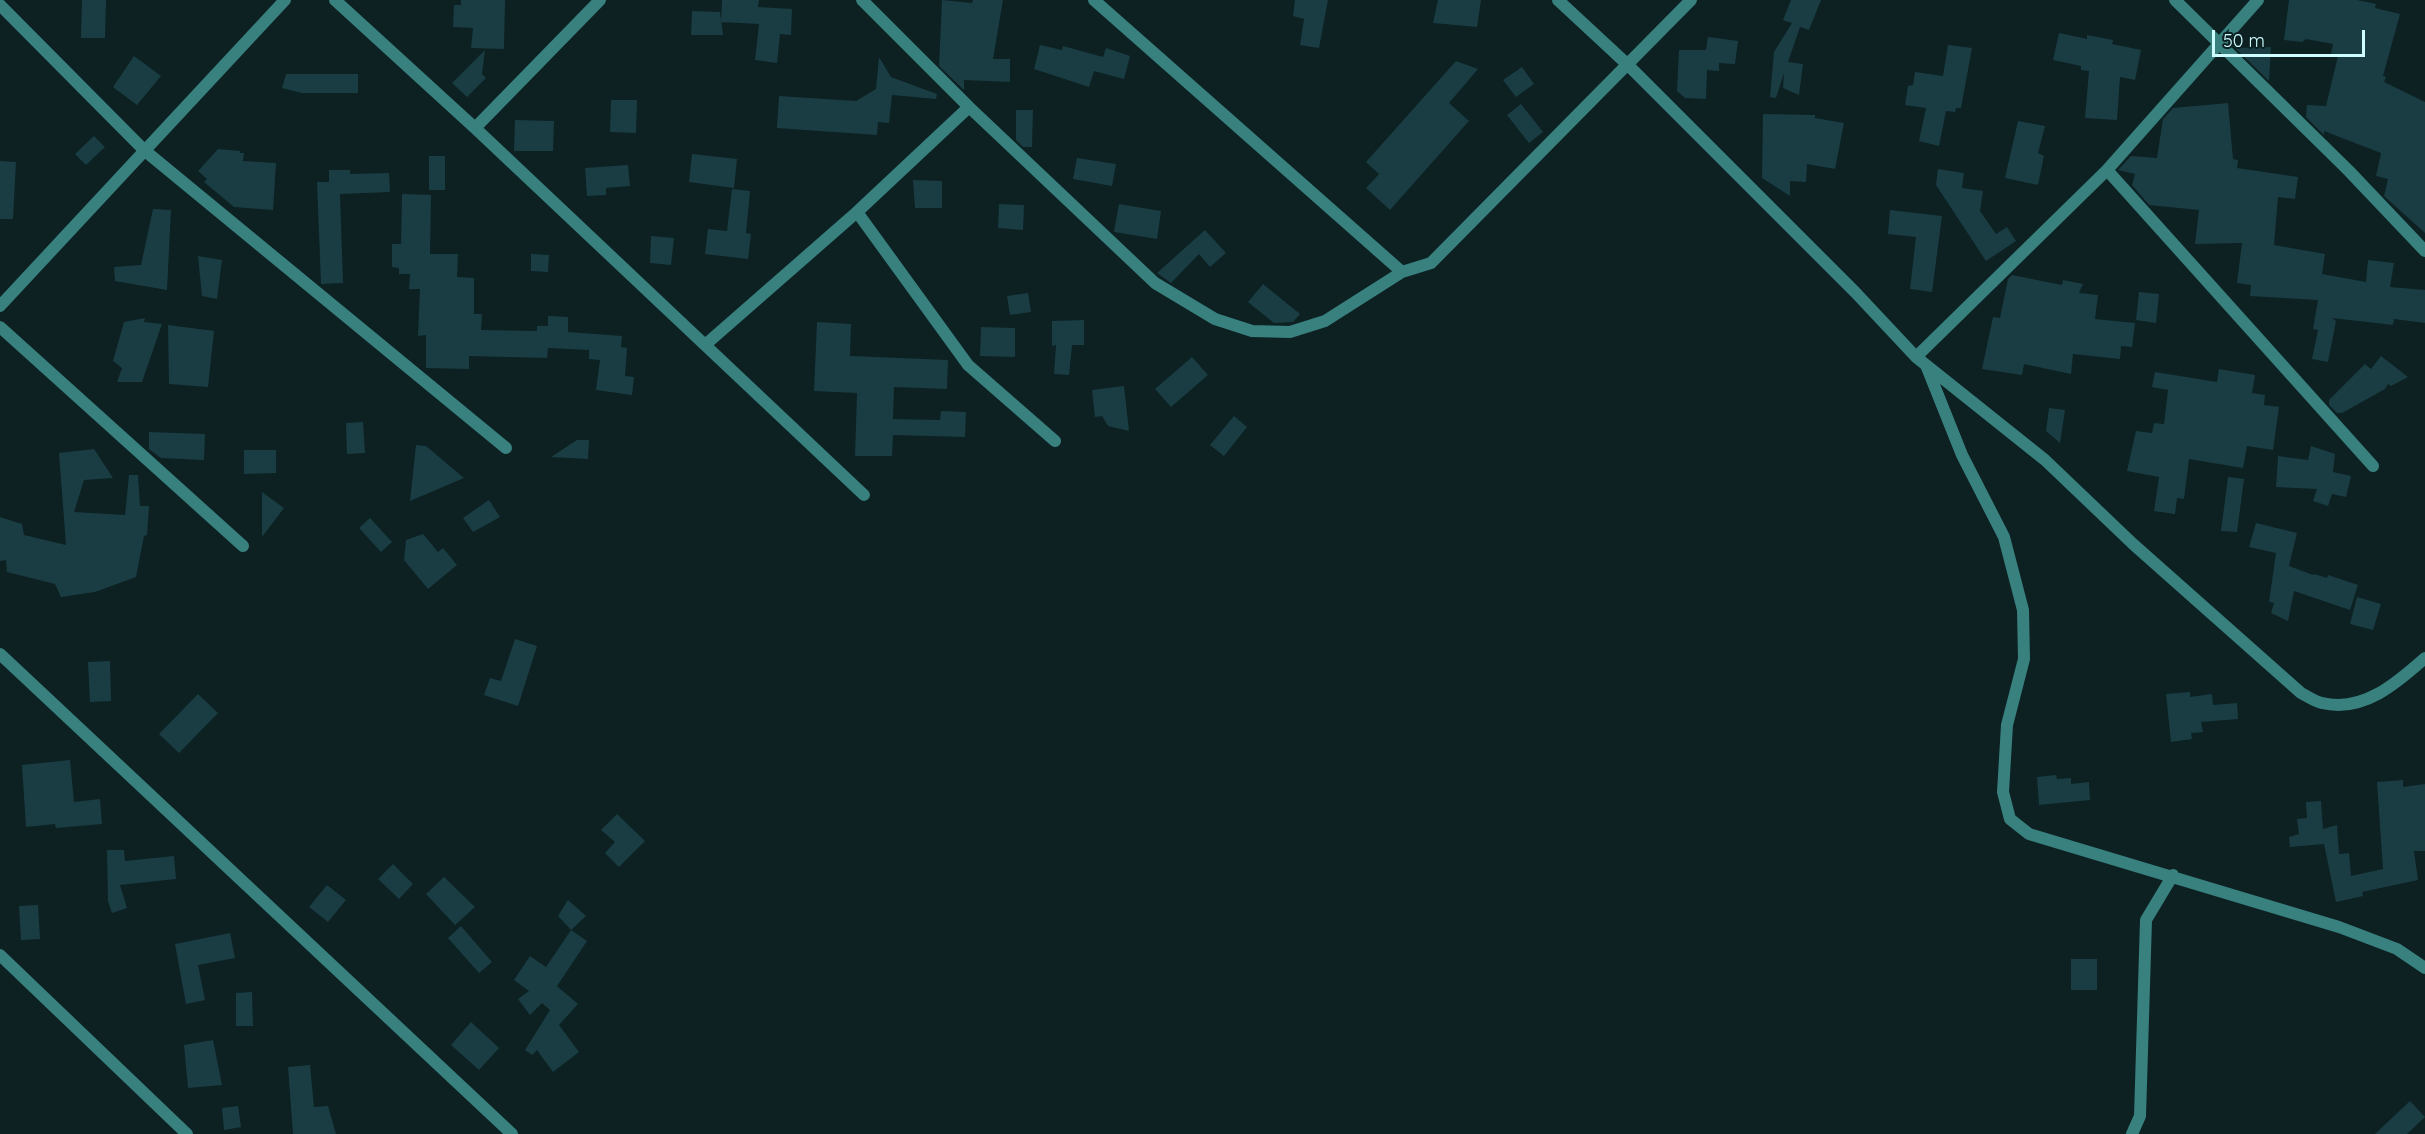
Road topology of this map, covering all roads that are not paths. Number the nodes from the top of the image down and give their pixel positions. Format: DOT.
graph roads {
  1 [pos="285,0"];
  2 [pos="335,0"];
  3 [pos="600,0"];
  4 [pos="862,0"];
  5 [pos="1094,0"];
  6 [pos="1558,0"];
  7 [pos="1691,0"];
  8 [pos="2175,0"];
  9 [pos="2258,0"];
  10 [pos="0,5"];
  11 [pos="2219,42"];
  12 [pos="1628,65"];
  13 [pos="969,107"];
  14 [pos="475,128"];
  15 [pos="144,150"];
  16 [pos="2107,170"];
  17 [pos="857,212"];
  18 [pos="2425,251"];
  19 [pos="1402,272"];
  20 [pos="0,306"];
  21 [pos="0,327"];
  22 [pos="705,345"];
  23 [pos="1921,360"];
  24 [pos="1055,441"];
  25 [pos="506,448"];
  26 [pos="2373,466"];
  27 [pos="864,495"];
  28 [pos="243,546"];
  29 [pos="0,654"];
  30 [pos="2425,658"];
  31 [pos="2173,875"];
  32 [pos="0,955"];
  33 [pos="2425,968"];
  34 [pos="187,1134"];
  35 [pos="512,1134"];
  36 [pos="2132,1134"];
  1 -- 15 [label="street"];
  2 -- 14 [label="street"];
  3 -- 14 [label="street"];
  4 -- 13 [label="street"];
  5 -- 19 [label="street"];
  6 -- 12 [label="street"];
  7 -- 12 [label="street"];
  8 -- 11 [label="street"];
  9 -- 11 [label="street"];
  10 -- 15 [label="street"];
  11 -- 16 [label="street"];
  11 -- 18 [label="street"];
  12 -- 19 [label="street"];
  12 -- 23 [label="street"];
  13 -- 17 [label="street"];
  13 -- 19 [label="street"];
  14 -- 22 [label="street"];
  15 -- 20 [label="street"];
  15 -- 25 [label="street"];
  16 -- 23 [label="street"];
  16 -- 26 [label="street"];
  17 -- 22 [label="street"];
  17 -- 24 [label="street"];
  21 -- 28 [label="street"];
  22 -- 27 [label="street"];
  23 -- 30 [label="street"];
  23 -- 31 [label="street"];
  29 -- 35 [label="street"];
  31 -- 33 [label="street"];
  31 -- 36 [label="street"];
  32 -- 34 [label="street"];
}
